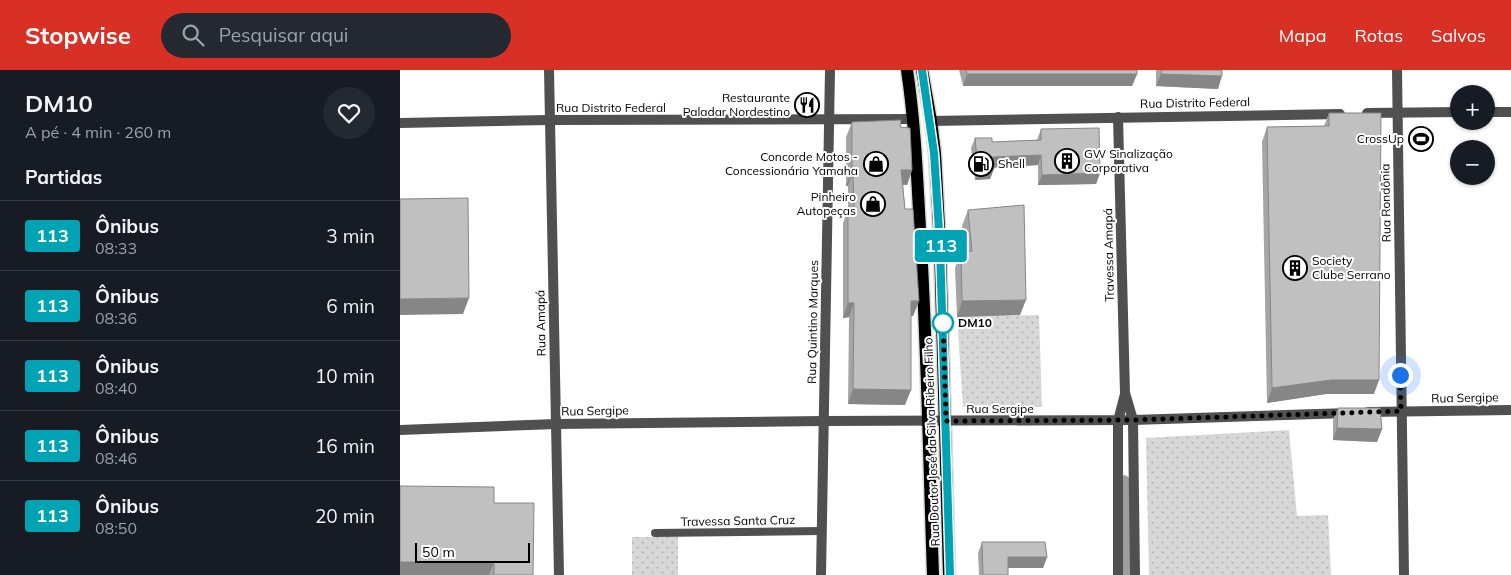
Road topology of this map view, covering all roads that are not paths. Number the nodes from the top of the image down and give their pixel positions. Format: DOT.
graph roads {
  1 [pos="549,70"];
  2 [pos="830,70"];
  3 [pos="907,70"];
  4 [pos="922,70"];
  5 [pos="1397,70"];
  6 [pos="1450,112"];
  7 [pos="1495,112"];
  8 [pos="1511,112"];
  9 [pos="1397,113"];
  10 [pos="1118,117"];
  11 [pos="913,118"];
  12 [pos="830,119"];
  13 [pos="549,120"];
  14 [pos="931,121"];
  15 [pos="400,123"];
  16 [pos="1125,393"];
  17 [pos="1511,410"];
  18 [pos="1401,411"];
  19 [pos="1118,420"];
  20 [pos="1133,420"];
  21 [pos="824,421"];
  22 [pos="929,421"];
  23 [pos="946,421"];
  24 [pos="556,424"];
  25 [pos="400,430"];
  26 [pos="821,531"];
  27 [pos="655,533"];
  28 [pos="559,575"];
  29 [pos="821,575"];
  30 [pos="933,575"];
  31 [pos="950,575"];
  32 [pos="1118,575"];
  33 [pos="1135,575"];
  34 [pos="1404,575"];
  1 -- 13 [label="street, Rua Amapá"];
  2 -- 12 [label="street, Rua Quintino Marques"];
  3 -- 11 [label="main road, Rua Doutor José da Silva Ribeiro Filho"];
  4 -- 14 [label="main road, Rua Doutor José da Silva Ribeiro Filho"];
  5 -- 9 [label="street, Rua Rondônia"];
  6 -- 9 [label="street, Rua Distrito Federal"];
  7 -- 8 [label="street"];
  9 -- 10 [label="street, Rua Distrito Federal"];
  9 -- 18 [label="street, Rua Rondônia"];
  10 -- 14 [label="street, Rua Distrito Federal"];
  10 -- 16 [label="street, Travessa Amapá"];
  11 -- 12 [label="street, Rua Distrito Federal"];
  11 -- 22 [label="main road, Rua Doutor José da Silva Ribeiro Filho"];
  12 -- 13 [label="street, Rua Distrito Federal"];
  12 -- 21 [label="street, Rua Quintino Marques"];
  13 -- 15 [label="street, Rua Distrito Federal"];
  13 -- 24 [label="street, Rua Amapá"];
  14 -- 23 [label="main road, Rua Doutor José da Silva Ribeiro Filho"];
  16 -- 19 [label="street, Travessa Amapá"];
  16 -- 20 [label="street, Travessa Amapá"];
  17 -- 18 [label="street, Rua Sergipe"];
  18 -- 20 [label="street, Rua Sergipe"];
  18 -- 34 [label="street, Rua Rondônia"];
  19 -- 20 [label="street, Rua Sergipe"];
  19 -- 23 [label="street, Rua Sergipe"];
  19 -- 32 [label="street, Travessa Amapá"];
  20 -- 33 [label="street, Travessa Amapá"];
  21 -- 22 [label="street, Rua Sergipe"];
  21 -- 24 [label="street, Rua Sergipe"];
  21 -- 26 [label="street, Rua Quintino Marques"];
  22 -- 23 [label="street, Rua Sergipe"];
  22 -- 30 [label="main road, Rua Doutor José da Silva Ribeiro Filho"];
  23 -- 31 [label="main road, Rua Doutor José da Silva Ribeiro Filho"];
  24 -- 25 [label="street, Rua Sergipe"];
  24 -- 28 [label="street, Rua Amapá"];
  26 -- 27 [label="lane, Travessa Santa Cruz"];
  26 -- 29 [label="street, Rua Quintino Marques"];
}
